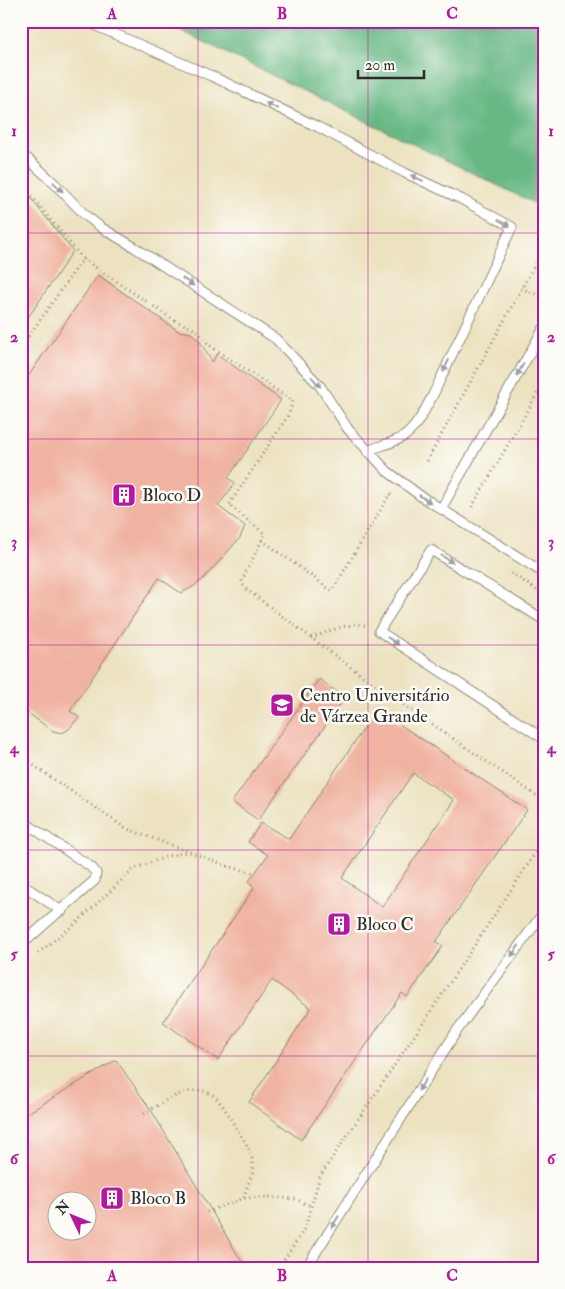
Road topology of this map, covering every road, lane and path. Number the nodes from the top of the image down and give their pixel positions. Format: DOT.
graph roads {
  1 [pos="86,21"];
  2 [pos="21,155"];
  3 [pos="21,186"];
  4 [pos="544,248"];
  5 [pos="83,259"];
  6 [pos="522,288"];
  7 [pos="544,298"];
  8 [pos="544,328"];
  9 [pos="21,348"];
  10 [pos="544,382"];
  11 [pos="367,451"];
  12 [pos="427,461"];
  13 [pos="398,500"];
  14 [pos="472,506"];
  15 [pos="441,509"];
  16 [pos="262,540"];
  17 [pos="544,573"];
  18 [pos="544,620"];
  19 [pos="379,632"];
  20 [pos="310,638"];
  21 [pos="544,739"];
  22 [pos="21,757"];
  23 [pos="544,801"];
  24 [pos="21,820"];
  25 [pos="544,840"];
  26 [pos="187,852"];
  27 [pos="255,873"];
  28 [pos="21,884"];
  29 [pos="62,911"];
  30 [pos="544,912"];
  31 [pos="21,945"];
  32 [pos="37,954"];
  33 [pos="30,959"];
  34 [pos="21,965"];
  35 [pos="144,1114"];
  36 [pos="244,1198"];
  37 [pos="311,1206"];
  38 [pos="207,1212"];
  39 [pos="280,1268"];
  40 [pos="306,1268"];
  1 -- 11 [label="lane"];
  2 -- 11 [label="lane, one-way"];
  3 -- 5 [label="path"];
  4 -- 6 [label="path"];
  5 -- 9 [label="path"];
  5 -- 16 [label="path"];
  6 -- 7 [label="path"];
  6 -- 12 [label="path"];
  8 -- 15 [label="lane, one-way"];
  10 -- 14 [label="path"];
  11 -- 15 [label="lane, one-way"];
  13 -- 16 [label="path"];
  15 -- 17 [label="lane"];
  16 -- 20 [label="path"];
  19 -- 18 [label="lane, one-way"];
  19 -- 20 [label="path"];
  19 -- 21 [label="lane, one-way"];
  20 -- 23 [label="path"];
  22 -- 26 [label="path"];
  24 -- 29 [label="lane"];
  25 -- 37 [label="path"];
  26 -- 27 [label="path"];
  26 -- 32 [label="path"];
  28 -- 29 [label="lane"];
  29 -- 31 [label="lane"];
  30 -- 40 [label="lane, one-way"];
  33 -- 34 [label="path"];
  35 -- 36 [label="path"];
  36 -- 37 [label="path"];
  36 -- 38 [label="path"];
  37 -- 39 [label="path"];
}
